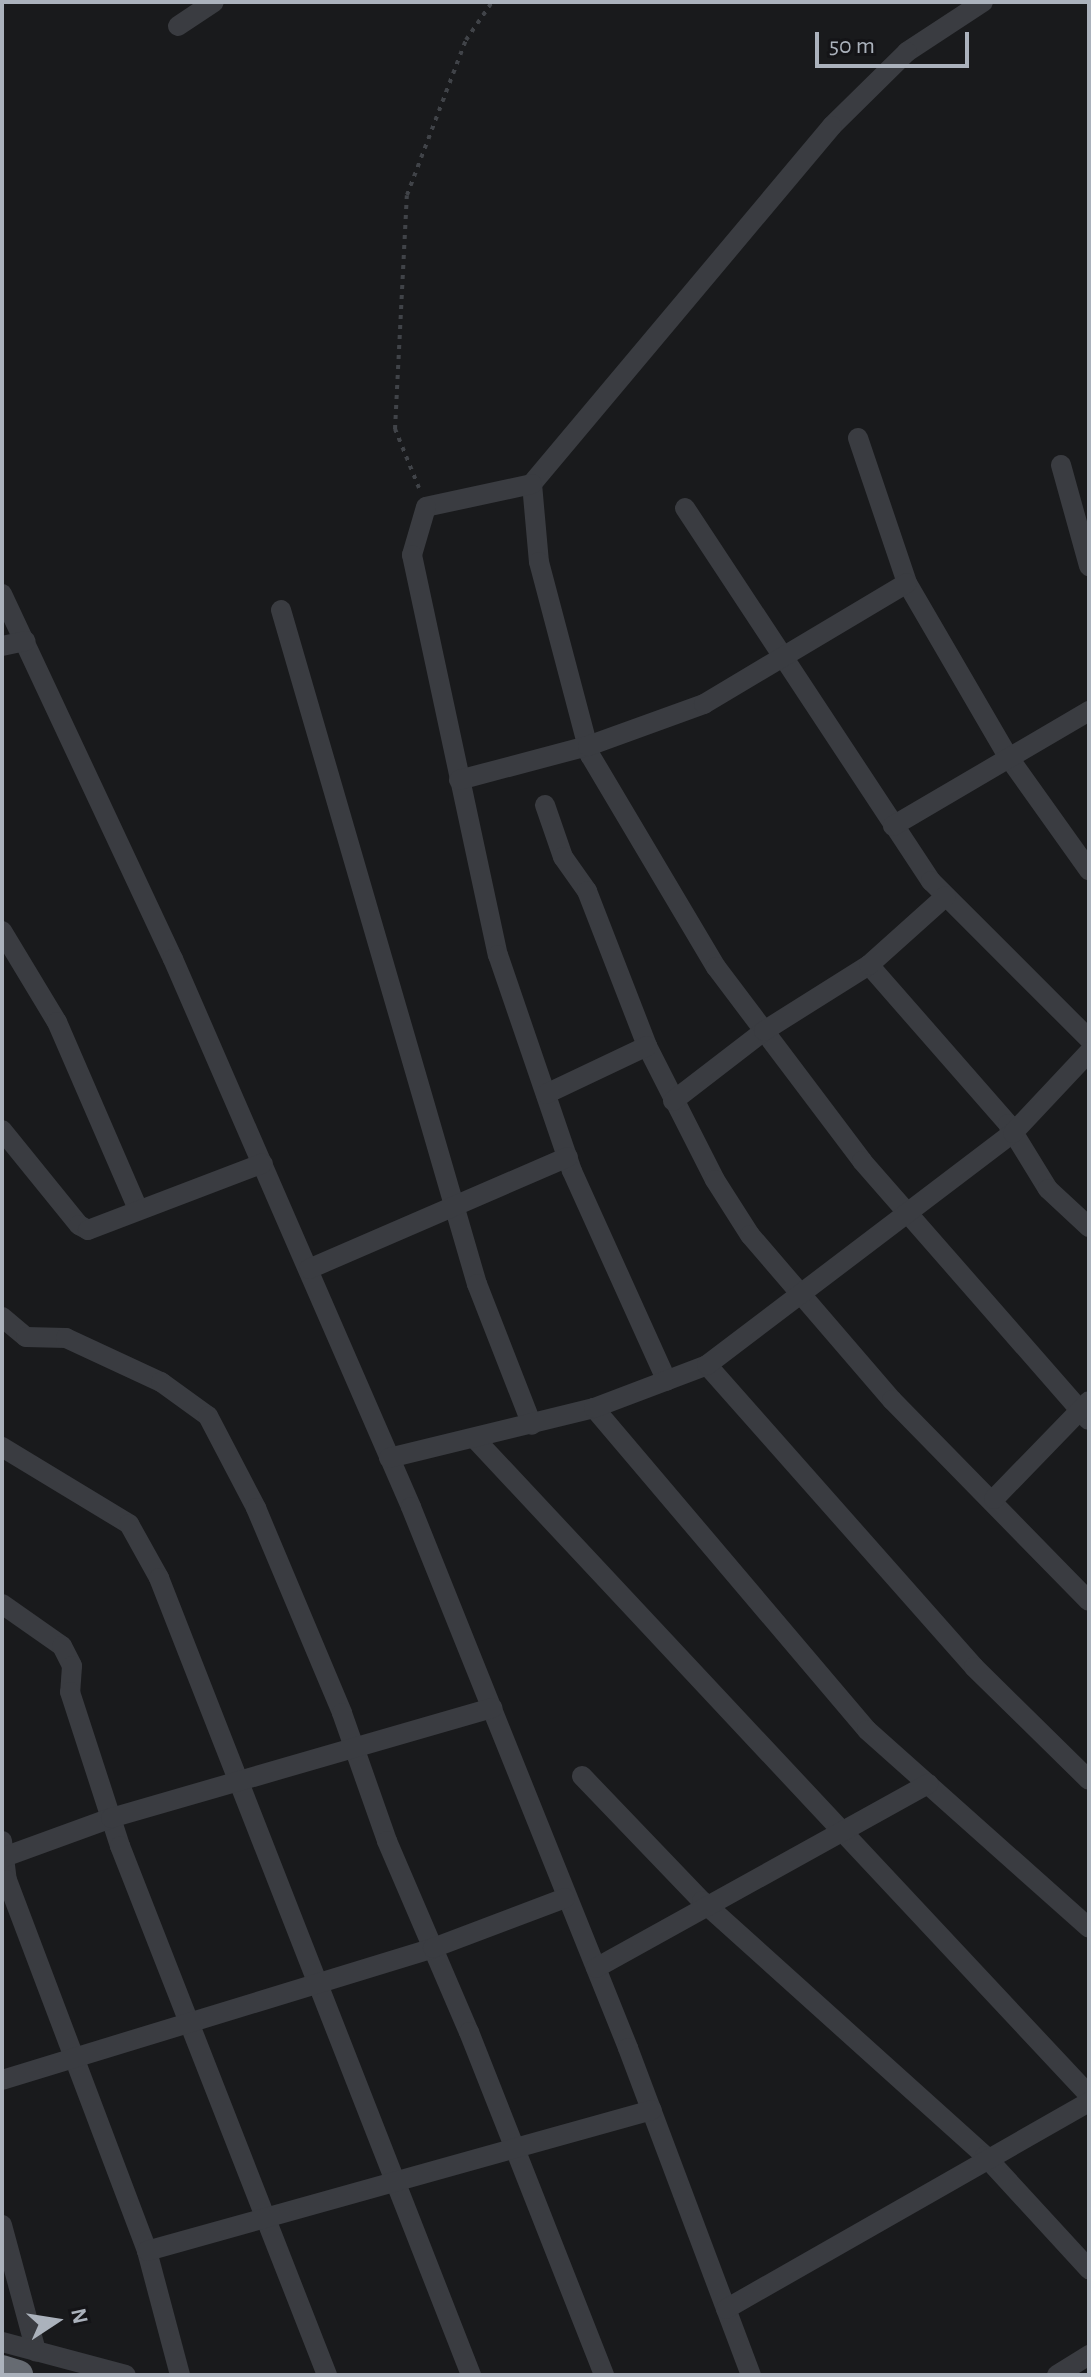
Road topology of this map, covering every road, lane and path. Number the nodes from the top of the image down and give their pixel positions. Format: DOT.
graph roads {
  1 [pos="214,2"];
  2 [pos="492,2"];
  3 [pos="983,2"];
  4 [pos="178,26"];
  5 [pos="858,438"];
  6 [pos="1061,465"];
  7 [pos="532,484"];
  8 [pos="426,507"];
  9 [pos="685,508"];
  10 [pos="1089,566"];
  11 [pos="907,583"];
  12 [pos="2,594"];
  13 [pos="281,610"];
  14 [pos="25,641"];
  15 [pos="2,646"];
  16 [pos="785,660"];
  17 [pos="1089,711"];
  18 [pos="588,746"];
  19 [pos="1009,758"];
  20 [pos="459,780"];
  21 [pos="545,805"];
  22 [pos="893,826"];
  23 [pos="1089,870"];
  24 [pos="946,896"];
  25 [pos="2,931"];
  26 [pos="869,965"];
  27 [pos="764,1031"];
  28 [pos="1089,1039"];
  29 [pos="647,1046"];
  30 [pos="1089,1052"];
  31 [pos="546,1094"];
  32 [pos="673,1101"];
  33 [pos="2,1130"];
  34 [pos="1013,1133"];
  35 [pos="568,1157"];
  36 [pos="263,1163"];
  37 [pos="455,1202"];
  38 [pos="137,1207"];
  39 [pos="908,1213"];
  40 [pos="1089,1227"];
  41 [pos="309,1269"];
  42 [pos="800,1295"];
  43 [pos="2,1317"];
  44 [pos="707,1365"];
  45 [pos="667,1381"];
  46 [pos="594,1408"];
  47 [pos="1086,1411"];
  48 [pos="532,1425"];
  49 [pos="476,1440"];
  50 [pos="2,1447"];
  51 [pos="389,1458"];
  52 [pos="994,1499"];
  53 [pos="1089,1601"];
  54 [pos="2,1604"];
  55 [pos="492,1708"];
  56 [pos="351,1744"];
  57 [pos="582,1776"];
  58 [pos="1089,1780"];
  59 [pos="238,1784"];
  60 [pos="928,1784"];
  61 [pos="111,1818"];
  62 [pos="838,1830"];
  63 [pos="3,1846"];
  64 [pos="565,1898"];
  65 [pos="707,1905"];
  66 [pos="1089,1928"];
  67 [pos="433,1948"];
  68 [pos="596,1968"];
  69 [pos="315,1982"];
  70 [pos="189,2020"];
  71 [pos="73,2058"];
  72 [pos="2,2080"];
  73 [pos="1089,2095"];
  74 [pos="1089,2102"];
  75 [pos="652,2110"];
  76 [pos="514,2148"];
  77 [pos="988,2160"];
  78 [pos="397,2181"];
  79 [pos="266,2215"];
  80 [pos="2,2225"];
  81 [pos="147,2251"];
  82 [pos="1089,2269"];
  83 [pos="726,2309"];
  84 [pos="2,2342"];
  85 [pos="1089,2355"];
  86 [pos="27,2363"];
  87 [pos="2,2370"];
  88 [pos="126,2375"];
  89 [pos="180,2375"];
  90 [pos="327,2375"];
  91 [pos="471,2375"];
  92 [pos="604,2375"];
  93 [pos="751,2375"];
  94 [pos="1057,2375"];
  1 -- 4 [label="street"];
  2 -- 8 [label="path"];
  3 -- 7 [label="street"];
  5 -- 11 [label="street"];
  6 -- 10 [label="street"];
  7 -- 8 [label="street"];
  7 -- 18 [label="street"];
  8 -- 20 [label="street"];
  9 -- 16 [label="street"];
  11 -- 16 [label="street"];
  11 -- 19 [label="street"];
  12 -- 14 [label="street"];
  13 -- 37 [label="street"];
  14 -- 15 [label="street"];
  14 -- 36 [label="street"];
  16 -- 18 [label="street"];
  16 -- 22 [label="street"];
  17 -- 19 [label="street"];
  18 -- 20 [label="street"];
  18 -- 27 [label="street"];
  19 -- 22 [label="street"];
  19 -- 23 [label="street"];
  20 -- 31 [label="street"];
  21 -- 29 [label="street"];
  22 -- 24 [label="street"];
  24 -- 26 [label="street"];
  24 -- 28 [label="street"];
  25 -- 38 [label="street"];
  26 -- 27 [label="street"];
  26 -- 34 [label="street"];
  27 -- 32 [label="street"];
  27 -- 39 [label="street"];
  29 -- 31 [label="street"];
  29 -- 32 [label="street"];
  30 -- 34 [label="street"];
  31 -- 35 [label="street"];
  32 -- 42 [label="street"];
  33 -- 38 [label="street"];
  34 -- 39 [label="street"];
  34 -- 40 [label="street"];
  35 -- 37 [label="street"];
  35 -- 45 [label="street"];
  36 -- 38 [label="street"];
  36 -- 41 [label="street"];
  37 -- 41 [label="street"];
  37 -- 48 [label="street"];
  39 -- 42 [label="street"];
  39 -- 47 [label="street"];
  41 -- 51 [label="street"];
  42 -- 44 [label="street"];
  42 -- 52 [label="street"];
  43 -- 56 [label="street"];
  44 -- 45 [label="street"];
  44 -- 58 [label="street"];
  45 -- 46 [label="street"];
  46 -- 48 [label="street"];
  46 -- 60 [label="street"];
  47 -- 52 [label="street"];
  48 -- 49 [label="street"];
  49 -- 51 [label="street"];
  49 -- 62 [label="street"];
  50 -- 59 [label="street"];
  51 -- 55 [label="street"];
  52 -- 53 [label="street"];
  54 -- 61 [label="street"];
  55 -- 56 [label="street"];
  55 -- 64 [label="street"];
  56 -- 59 [label="street"];
  56 -- 67 [label="street"];
  57 -- 65 [label="street"];
  59 -- 61 [label="street"];
  59 -- 69 [label="street"];
  60 -- 62 [label="street"];
  60 -- 66 [label="street"];
  61 -- 63 [label="street"];
  61 -- 70 [label="street"];
  62 -- 65 [label="street"];
  62 -- 73 [label="street"];
  63 -- 71 [label="street"];
  64 -- 67 [label="street"];
  64 -- 68 [label="street"];
  65 -- 68 [label="street"];
  65 -- 77 [label="street"];
  67 -- 69 [label="street"];
  67 -- 76 [label="street"];
  68 -- 75 [label="street"];
  69 -- 70 [label="street"];
  69 -- 78 [label="street"];
  70 -- 71 [label="street"];
  70 -- 79 [label="street"];
  71 -- 72 [label="street"];
  71 -- 81 [label="street"];
  74 -- 77 [label="street"];
  75 -- 76 [label="street"];
  75 -- 83 [label="street"];
  76 -- 78 [label="street"];
  76 -- 92 [label="street"];
  77 -- 82 [label="street"];
  77 -- 83 [label="street"];
  78 -- 79 [label="street"];
  78 -- 91 [label="street"];
  79 -- 81 [label="street"];
  79 -- 90 [label="street"];
  80 -- 86 [label="street"];
  81 -- 89 [label="street"];
  83 -- 93 [label="street"];
  84 -- 86 [label="street"];
  85 -- 94 [label="street"];
  86 -- 87 [label="highway"];
  86 -- 88 [label="street"];
}
